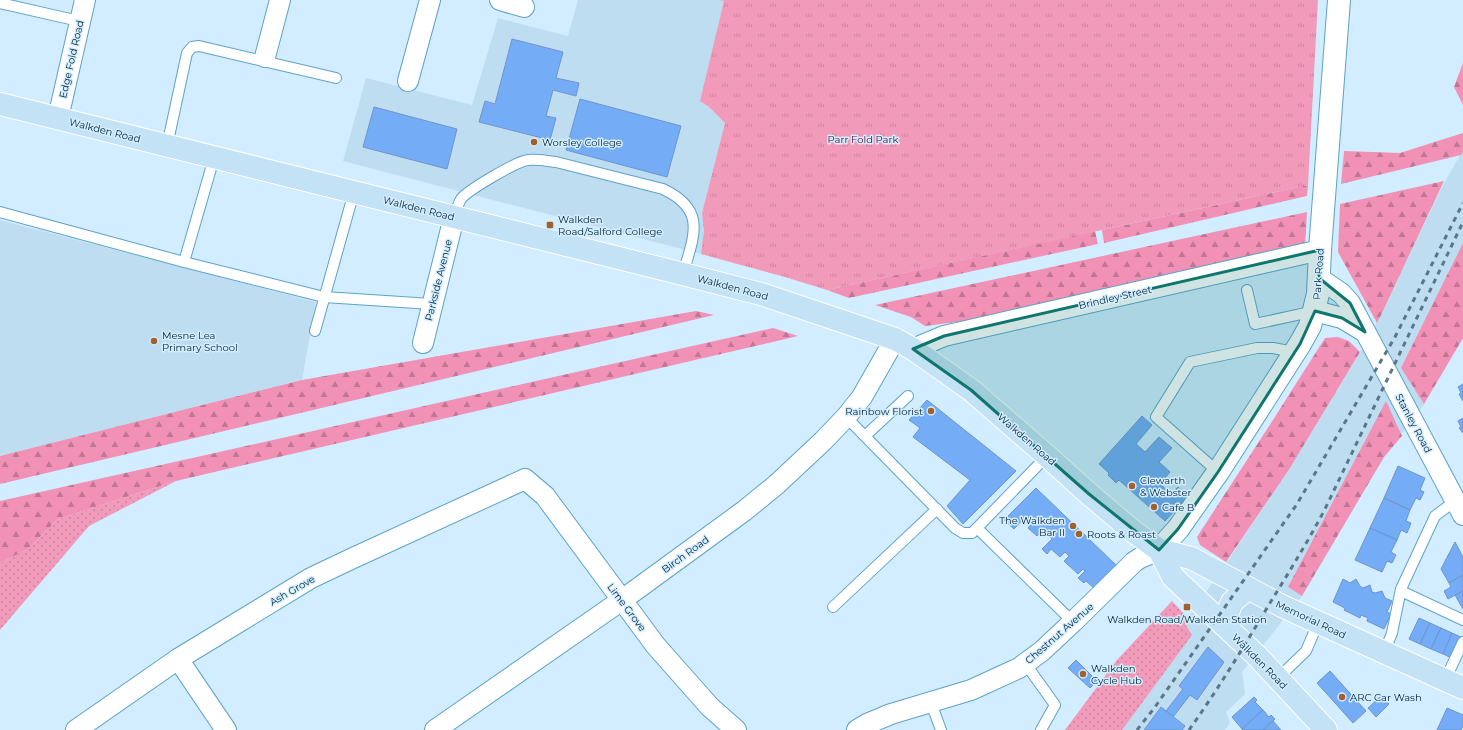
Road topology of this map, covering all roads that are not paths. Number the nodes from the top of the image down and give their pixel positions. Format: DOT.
graph roads {
  1 [pos="85,0"];
  2 [pos="280,0"];
  3 [pos="430,0"];
  4 [pos="500,0"];
  5 [pos="1339,0"];
  6 [pos="0,3"];
  7 [pos="524,7"];
  8 [pos="79,22"];
  9 [pos="265,57"];
  10 [pos="336,78"];
  11 [pos="408,81"];
  12 [pos="0,104"];
  13 [pos="58,118"];
  14 [pos="167,146"];
  15 [pos="214,158"];
  16 [pos="354,192"];
  17 [pos="0,212"];
  18 [pos="454,217"];
  19 [pos="1320,250"];
  20 [pos="184,262"];
  21 [pos="683,274"];
  22 [pos="1319,278"];
  23 [pos="1247,290"];
  24 [pos="324,297"];
  25 [pos="432,304"];
  26 [pos="1315,310"];
  27 [pos="314,331"];
  28 [pos="1365,332"];
  29 [pos="423,343"];
  30 [pos="904,344"];
  31 [pos="1294,352"];
  32 [pos="908,396"];
  33 [pos="846,417"];
  34 [pos="865,436"];
  35 [pos="1046,456"];
  36 [pos="1218,472"];
  37 [pos="525,479"];
  38 [pos="1459,508"];
  39 [pos="937,509"];
  40 [pos="977,528"];
  41 [pos="1159,550"];
  42 [pos="1248,588"];
  43 [pos="1401,591"];
  44 [pos="622,600"];
  45 [pos="833,607"];
  46 [pos="1463,620"];
  47 [pos="1073,622"];
  48 [pos="1318,623"];
  49 [pos="1223,624"];
  50 [pos="1463,642"];
  51 [pos="1384,653"];
  52 [pos="178,659"];
  53 [pos="1025,663"];
  54 [pos="1278,678"];
  55 [pos="1454,684"];
  56 [pos="931,703"];
  57 [pos="76,730"];
  58 [pos="226,730"];
  59 [pos="435,730"];
  60 [pos="736,730"];
  61 [pos="858,730"];
  62 [pos="941,730"];
  63 [pos="1041,730"];
  64 [pos="1326,730"];
  1 -- 8 [label="street, Edge Fold Road"];
  2 -- 9 [label="street"];
  3 -- 11 [label="street"];
  4 -- 7 [label="street"];
  5 -- 19 [label="street, Park Road"];
  6 -- 8 [label="lane"];
  8 -- 13 [label="street, Edge Fold Road"];
  10 -- 14 [label="lane"];
  12 -- 13 [label="main road, Walkden Road"];
  13 -- 14 [label="main road, Walkden Road"];
  14 -- 15 [label="main road, Walkden Road"];
  15 -- 16 [label="main road, Walkden Road"];
  15 -- 20 [label="lane"];
  16 -- 18 [label="main road, Walkden Road"];
  16 -- 24 [label="lane"];
  17 -- 20 [label="lane"];
  18 -- 21 [label="main road, Walkden Road"];
  18 -- 21 [label="lane"];
  18 -- 25 [label="street, Parkside Avenue"];
  19 -- 22 [label="street, Park Road"];
  19 -- 30 [label="street, Brindley Street"];
  20 -- 24 [label="lane"];
  21 -- 30 [label="main road, Walkden Road"];
  22 -- 26 [label="street, Park Road"];
  22 -- 28 [label="street, Stanley Road"];
  23 -- 26 [label="lane"];
  24 -- 25 [label="lane"];
  24 -- 27 [label="lane"];
  25 -- 29 [label="street, Parkside Avenue"];
  26 -- 28 [label="street, Stanley Road"];
  26 -- 31 [label="street, Park Road"];
  28 -- 38 [label="street, Stanley Road"];
  30 -- 33 [label="street, Birch Road"];
  30 -- 35 [label="main road, Walkden Road"];
  31 -- 36 [label="street, Park Road"];
  31 -- 36 [label="lane"];
  32 -- 34 [label="lane"];
  33 -- 34 [label="lane"];
  33 -- 44 [label="street, Birch Road"];
  34 -- 39 [label="lane"];
  35 -- 40 [label="lane"];
  35 -- 41 [label="main road, Walkden Road"];
  36 -- 41 [label="street, Park Road"];
  37 -- 44 [label="street, Lime Grove"];
  37 -- 52 [label="street, Ash Grove"];
  38 -- 43 [label="lane"];
  39 -- 40 [label="lane"];
  39 -- 45 [label="lane"];
  40 -- 47 [label="lane"];
  41 -- 42 [label="main road, Memorial Road"];
  41 -- 47 [label="street, Chestnut Avenue"];
  41 -- 49 [label="main road, Walkden Road"];
  42 -- 48 [label="main road, Memorial Road"];
  42 -- 49 [label="main road"];
  43 -- 46 [label="lane"];
  43 -- 51 [label="lane"];
  44 -- 59 [label="street, Birch Road"];
  44 -- 60 [label="street, Lime Grove"];
  47 -- 53 [label="street, Chestnut Avenue"];
  48 -- 51 [label="main road, Memorial Road"];
  48 -- 54 [label="lane"];
  49 -- 54 [label="main road, Walkden Road"];
  50 -- 55 [label="lane"];
  51 -- 55 [label="main road, Memorial Road"];
  52 -- 57 [label="street, Ash Grove"];
  52 -- 58 [label="street"];
  53 -- 56 [label="street, Chestnut Avenue"];
  53 -- 63 [label="lane"];
  54 -- 64 [label="main road, Walkden Road"];
  56 -- 61 [label="street, Chestnut Avenue"];
  56 -- 62 [label="lane"];
}
